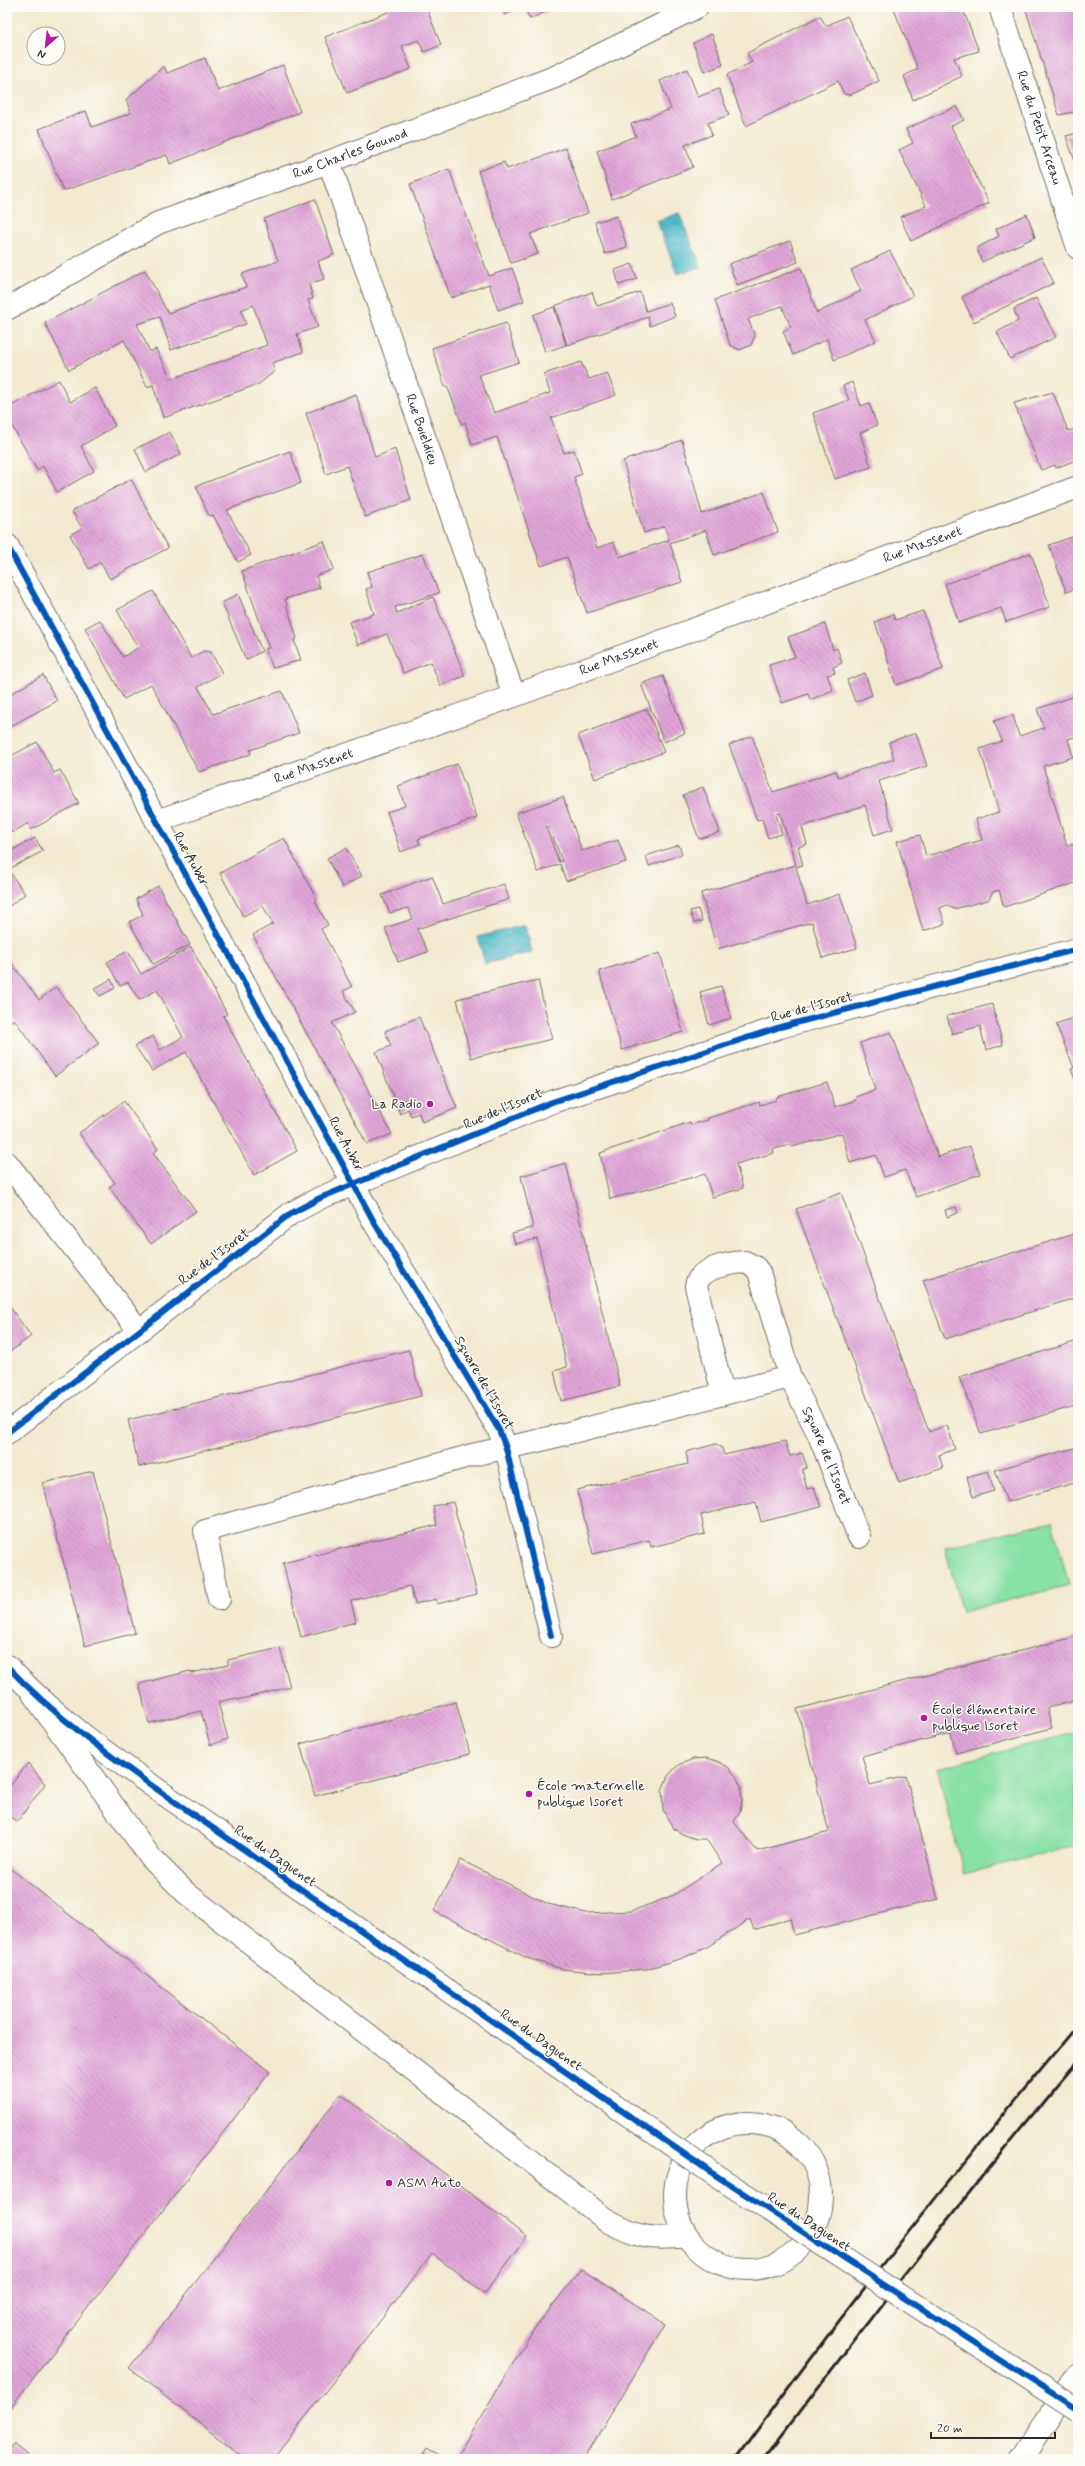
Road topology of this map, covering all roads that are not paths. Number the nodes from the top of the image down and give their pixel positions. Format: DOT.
graph roads {
  1 [pos="697,7"];
  2 [pos="1000,7"];
  3 [pos="330,162"];
  4 [pos="1078,248"];
  5 [pos="7,309"];
  6 [pos="1078,487"];
  7 [pos="7,545"];
  8 [pos="514,696"];
  9 [pos="157,821"];
  10 [pos="1078,949"];
  11 [pos="7,1163"];
  12 [pos="354,1185"];
  13 [pos="138,1329"];
  14 [pos="790,1377"];
  15 [pos="723,1394"];
  16 [pos="7,1433"];
  17 [pos="506,1448"];
  18 [pos="859,1537"];
  19 [pos="219,1599"];
  20 [pos="551,1636"];
  21 [pos="7,1666"];
  22 [pos="33,1694"];
  23 [pos="686,2236"];
  24 [pos="1078,2374"];
  25 [pos="1078,2411"];
  26 [pos="1021,2459"];
  1 -- 3 [label="street, Rue Charles Gounod"];
  2 -- 4 [label="street, Rue du Petit Arceau"];
  3 -- 5 [label="street, Rue Charles Gounod"];
  3 -- 8 [label="street, Rue Boieldieu"];
  6 -- 8 [label="street, Rue Massenet"];
  7 -- 9 [label="street, Rue Auber"];
  8 -- 9 [label="street, Rue Massenet"];
  9 -- 12 [label="street, Rue Auber"];
  10 -- 12 [label="street, Rue de l'Isoret"];
  11 -- 13 [label="street"];
  12 -- 13 [label="street, Rue de l'Isoret"];
  12 -- 17 [label="street, Square de l'Isoret"];
  13 -- 16 [label="street, Rue de l'Isoret"];
  14 -- 15 [label="street, Square de l'Isoret"];
  14 -- 15 [label="street, Square de l'Isoret"];
  14 -- 18 [label="street, Square de l'Isoret"];
  15 -- 17 [label="street, Square de l'Isoret"];
  17 -- 19 [label="street, Square de l'Isoret"];
  17 -- 20 [label="street, Square de l'Isoret"];
  21 -- 22 [label="street, Rue du Daguenet"];
  22 -- 23 [label="street"];
  22 -- 25 [label="street, Rue du Daguenet, bridge"];
  23 -- 23 [label="street"];
  24 -- 26 [label="street"];
}
